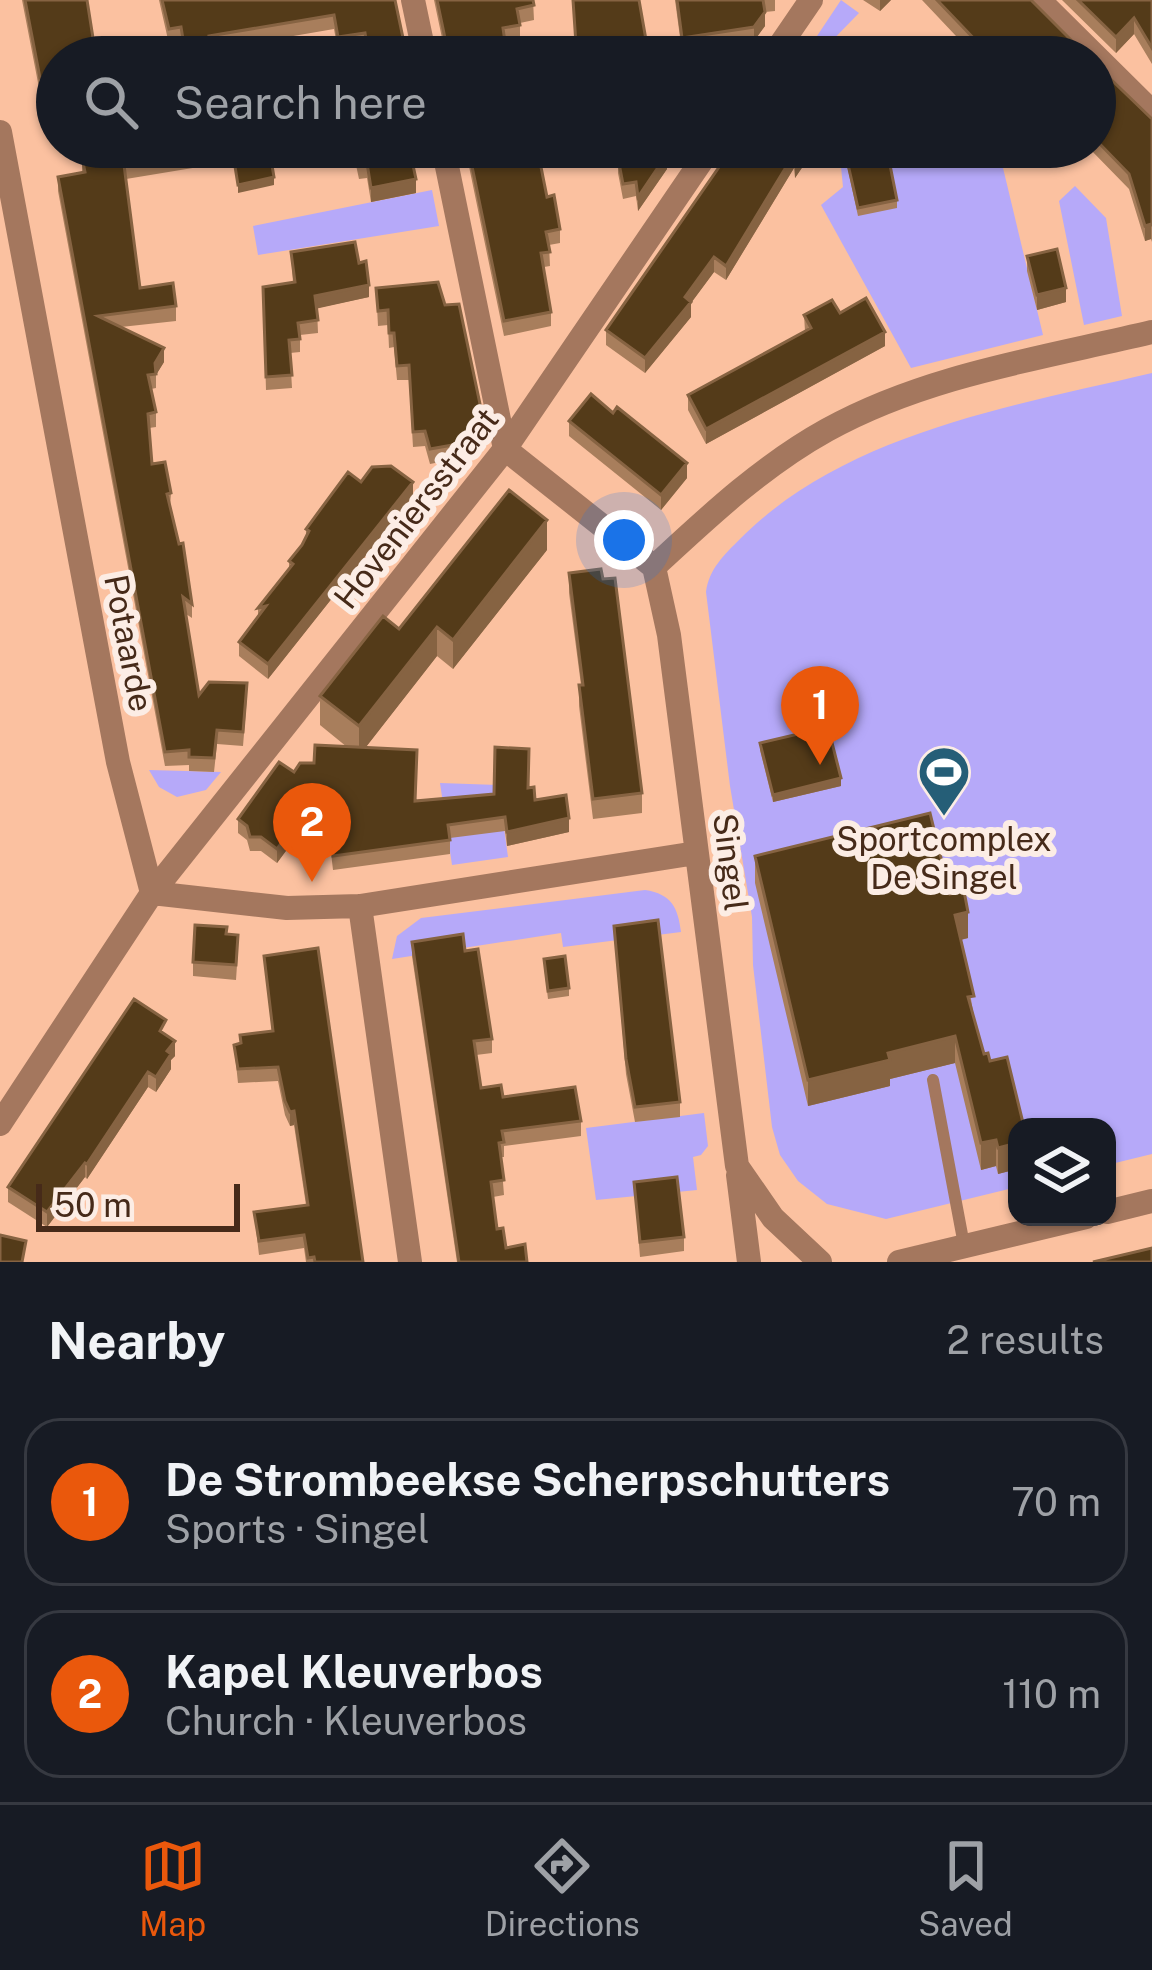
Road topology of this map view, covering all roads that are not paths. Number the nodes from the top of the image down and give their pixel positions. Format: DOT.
graph roads {
  1 [pos="413,0"];
  2 [pos="811,0"];
  3 [pos="1039,0"];
  4 [pos="421,36"];
  5 [pos="786,36"];
  6 [pos="1075,36"];
  7 [pos="1116,76"];
  8 [pos="1152,112"];
  9 [pos="0,132"];
  10 [pos="447,168"];
  11 [pos="697,168"];
  12 [pos="1152,332"];
  13 [pos="505,449"];
  14 [pos="653,567"];
  15 [pos="696,853"];
  16 [pos="152,893"];
  17 [pos="361,906"];
  18 [pos="933,1080"];
  19 [pos="0,1124"];
  20 [pos="737,1166"];
  21 [pos="1152,1201"];
  22 [pos="1116,1210"];
  23 [pos="1048,1226"];
  24 [pos="965,1246"];
  25 [pos="410,1262"];
  26 [pos="749,1262"];
  27 [pos="820,1262"];
  28 [pos="899,1262"];
  1 -- 4 [label="street"];
  2 -- 5 [label="street"];
  3 -- 6 [label="street"];
  7 -- 8 [label="street"];
  9 -- 16 [label="street, Potaarde"];
  10 -- 13 [label="street"];
  11 -- 13 [label="street, Hoveniersstraat"];
  12 -- 14 [label="street"];
  13 -- 14 [label="street"];
  13 -- 16 [label="street, Hoveniersstraat"];
  14 -- 15 [label="street, Singel"];
  15 -- 17 [label="street"];
  15 -- 20 [label="street, Singel"];
  16 -- 17 [label="street"];
  16 -- 19 [label="street"];
  17 -- 25 [label="street"];
  18 -- 24 [label="lane"];
  20 -- 26 [label="street, Singel"];
  20 -- 27 [label="street, Singel"];
  21 -- 22 [label="street"];
  23 -- 24 [label="street"];
  24 -- 28 [label="street"];
}
